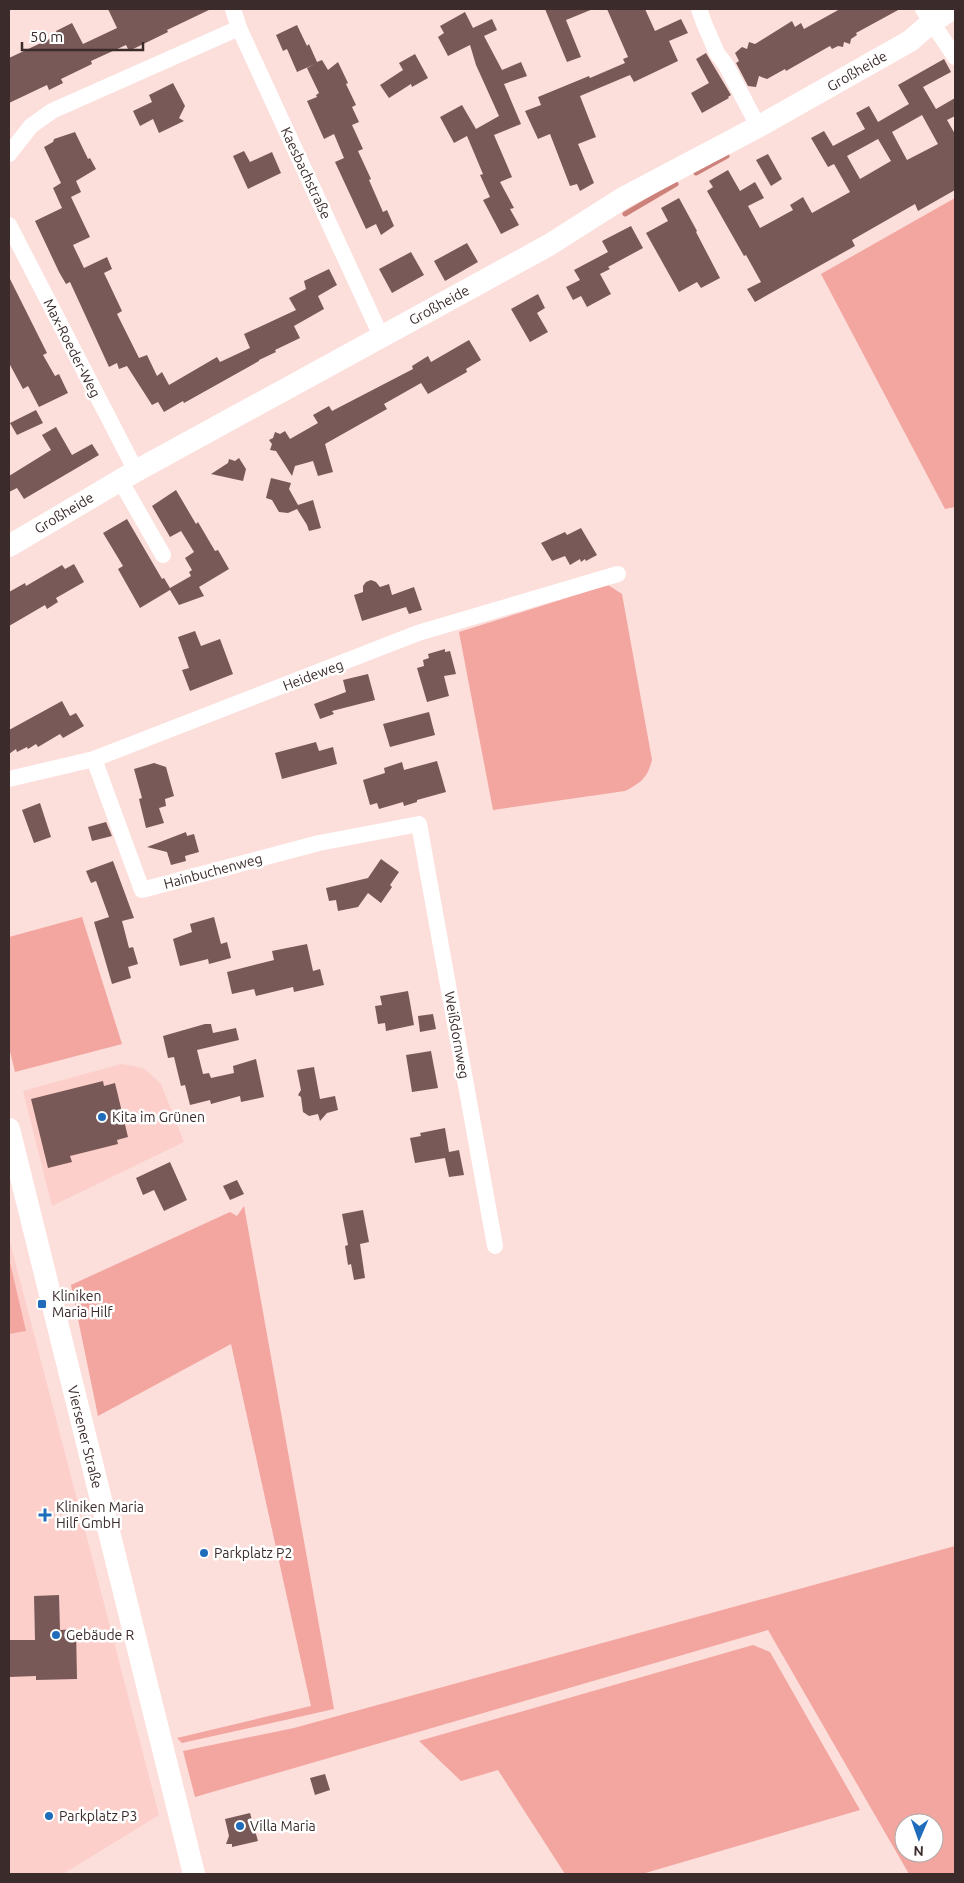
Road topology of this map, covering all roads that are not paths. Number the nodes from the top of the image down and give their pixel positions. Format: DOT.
graph roads {
  1 [pos="233,9"];
  2 [pos="699,9"];
  3 [pos="952,9"];
  4 [pos="928,16"];
  5 [pos="239,28"];
  6 [pos="955,57"];
  7 [pos="758,126"];
  8 [pos="9,152"];
  9 [pos="9,225"];
  10 [pos="381,336"];
  11 [pos="128,476"];
  12 [pos="9,546"];
  13 [pos="163,555"];
  14 [pos="618,574"];
  15 [pos="94,759"];
  16 [pos="9,779"];
  17 [pos="419,824"];
  18 [pos="9,1130"];
  19 [pos="495,1246"];
  20 [pos="194,1874"];
  1 -- 5 [label="street, Kaesbachstraße"];
  2 -- 7 [label="street"];
  3 -- 4 [label="street, Großheide"];
  4 -- 6 [label="street"];
  4 -- 7 [label="street, Großheide"];
  5 -- 8 [label="street"];
  5 -- 10 [label="street, Kaesbachstraße"];
  7 -- 10 [label="street, Großheide"];
  9 -- 11 [label="street, Max-Roeder-Weg"];
  10 -- 11 [label="street, Großheide"];
  11 -- 12 [label="street, Großheide"];
  11 -- 13 [label="street"];
  14 -- 15 [label="street, Heideweg"];
  15 -- 16 [label="street, Heideweg"];
  15 -- 17 [label="street, Hainbuchenweg"];
  17 -- 19 [label="street, Weißdornweg"];
  18 -- 20 [label="street, Viersener Straße"];
}
